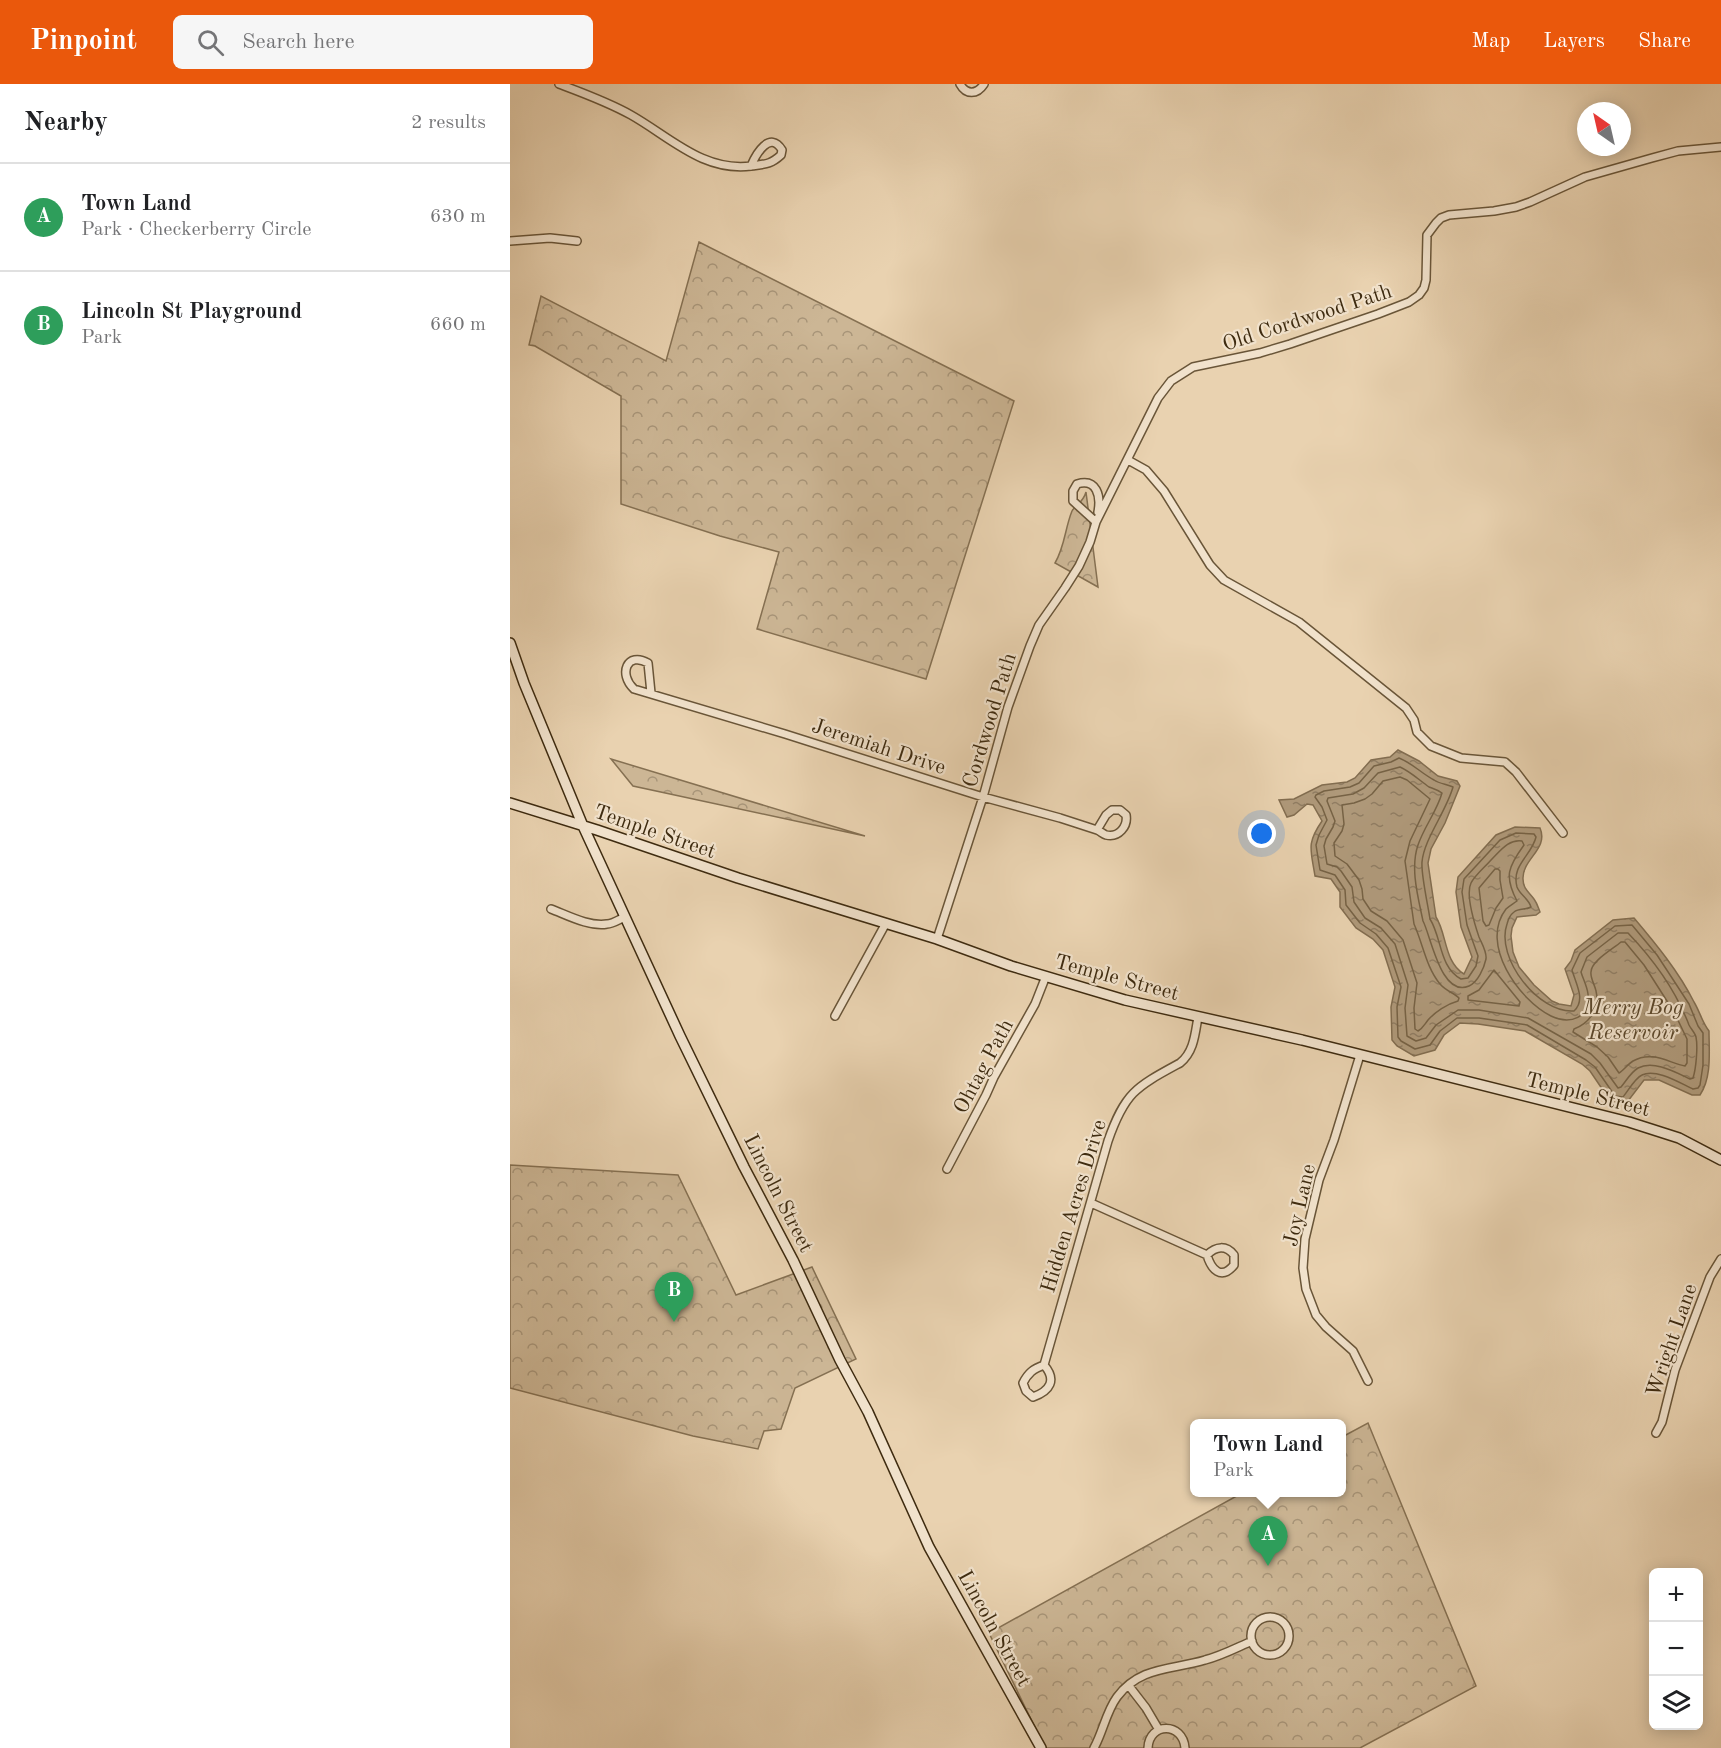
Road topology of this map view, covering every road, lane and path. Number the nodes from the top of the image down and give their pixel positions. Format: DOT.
graph roads {
  1 [pos="559,84"];
  2 [pos="960,84"];
  3 [pos="984,84"];
  4 [pos="1721,147"];
  5 [pos="751,166"];
  6 [pos="510,241"];
  7 [pos="577,241"];
  8 [pos="1128,460"];
  9 [pos="1096,522"];
  10 [pos="510,643"];
  11 [pos="651,693"];
  12 [pos="983,796"];
  13 [pos="510,803"];
  14 [pos="583,826"];
  15 [pos="1097,830"];
  16 [pos="1563,833"];
  17 [pos="551,909"];
  18 [pos="625,917"];
  19 [pos="886,923"];
  20 [pos="938,939"];
  21 [pos="1046,976"];
  22 [pos="835,1016"];
  23 [pos="1198,1017"];
  24 [pos="1360,1055"];
  25 [pos="1721,1160"];
  26 [pos="947,1169"];
  27 [pos="1091,1203"];
  28 [pos="1207,1255"];
  29 [pos="1721,1259"];
  30 [pos="1044,1365"];
  31 [pos="1368,1381"];
  32 [pos="1656,1433"];
  33 [pos="1252,1641"];
  34 [pos="1129,1686"];
  35 [pos="1159,1730"];
  36 [pos="1041,1748"];
  37 [pos="1094,1748"];
  38 [pos="1148,1748"];
  39 [pos="1185,1748"];
  1 -- 5 [label="street"];
  2 -- 3 [label="street"];
  4 -- 8 [label="street, Old Cordwood Path"];
  6 -- 7 [label="street"];
  8 -- 9 [label="street, Old Cordwood Path"];
  8 -- 16 [label="street"];
  9 -- 9 [label="street, Cordwood Path"];
  9 -- 12 [label="street, Cordwood Path"];
  10 -- 14 [label="main road, Lincoln Street"];
  11 -- 11 [label="street, Jeremiah Drive"];
  11 -- 12 [label="street, Jeremiah Drive"];
  12 -- 15 [label="street, Jeremiah Drive"];
  12 -- 20 [label="street, Cordwood Path"];
  13 -- 14 [label="main road, Temple Street"];
  14 -- 18 [label="main road, Lincoln Street"];
  14 -- 19 [label="main road, Temple Street"];
  15 -- 15 [label="street, Jeremiah Drive"];
  17 -- 18 [label="street"];
  18 -- 36 [label="main road, Lincoln Street"];
  19 -- 20 [label="main road, Temple Street"];
  19 -- 22 [label="street"];
  20 -- 21 [label="main road, Temple Street"];
  21 -- 23 [label="main road, Temple Street"];
  21 -- 26 [label="street, Ohtag Path"];
  23 -- 24 [label="main road, Temple Street"];
  23 -- 27 [label="street, Hidden Acres Drive"];
  24 -- 25 [label="main road, Temple Street"];
  24 -- 31 [label="street, Joy Lane"];
  27 -- 28 [label="street"];
  27 -- 30 [label="street, Hidden Acres Drive"];
  29 -- 32 [label="street, Wright Lane"];
  30 -- 30 [label="street, Hidden Acres Drive"];
  33 -- 33 [label="street"];
  33 -- 34 [label="street"];
  34 -- 35 [label="street"];
  34 -- 37 [label="street"];
  35 -- 38 [label="street"];
  35 -- 39 [label="street"];
}
